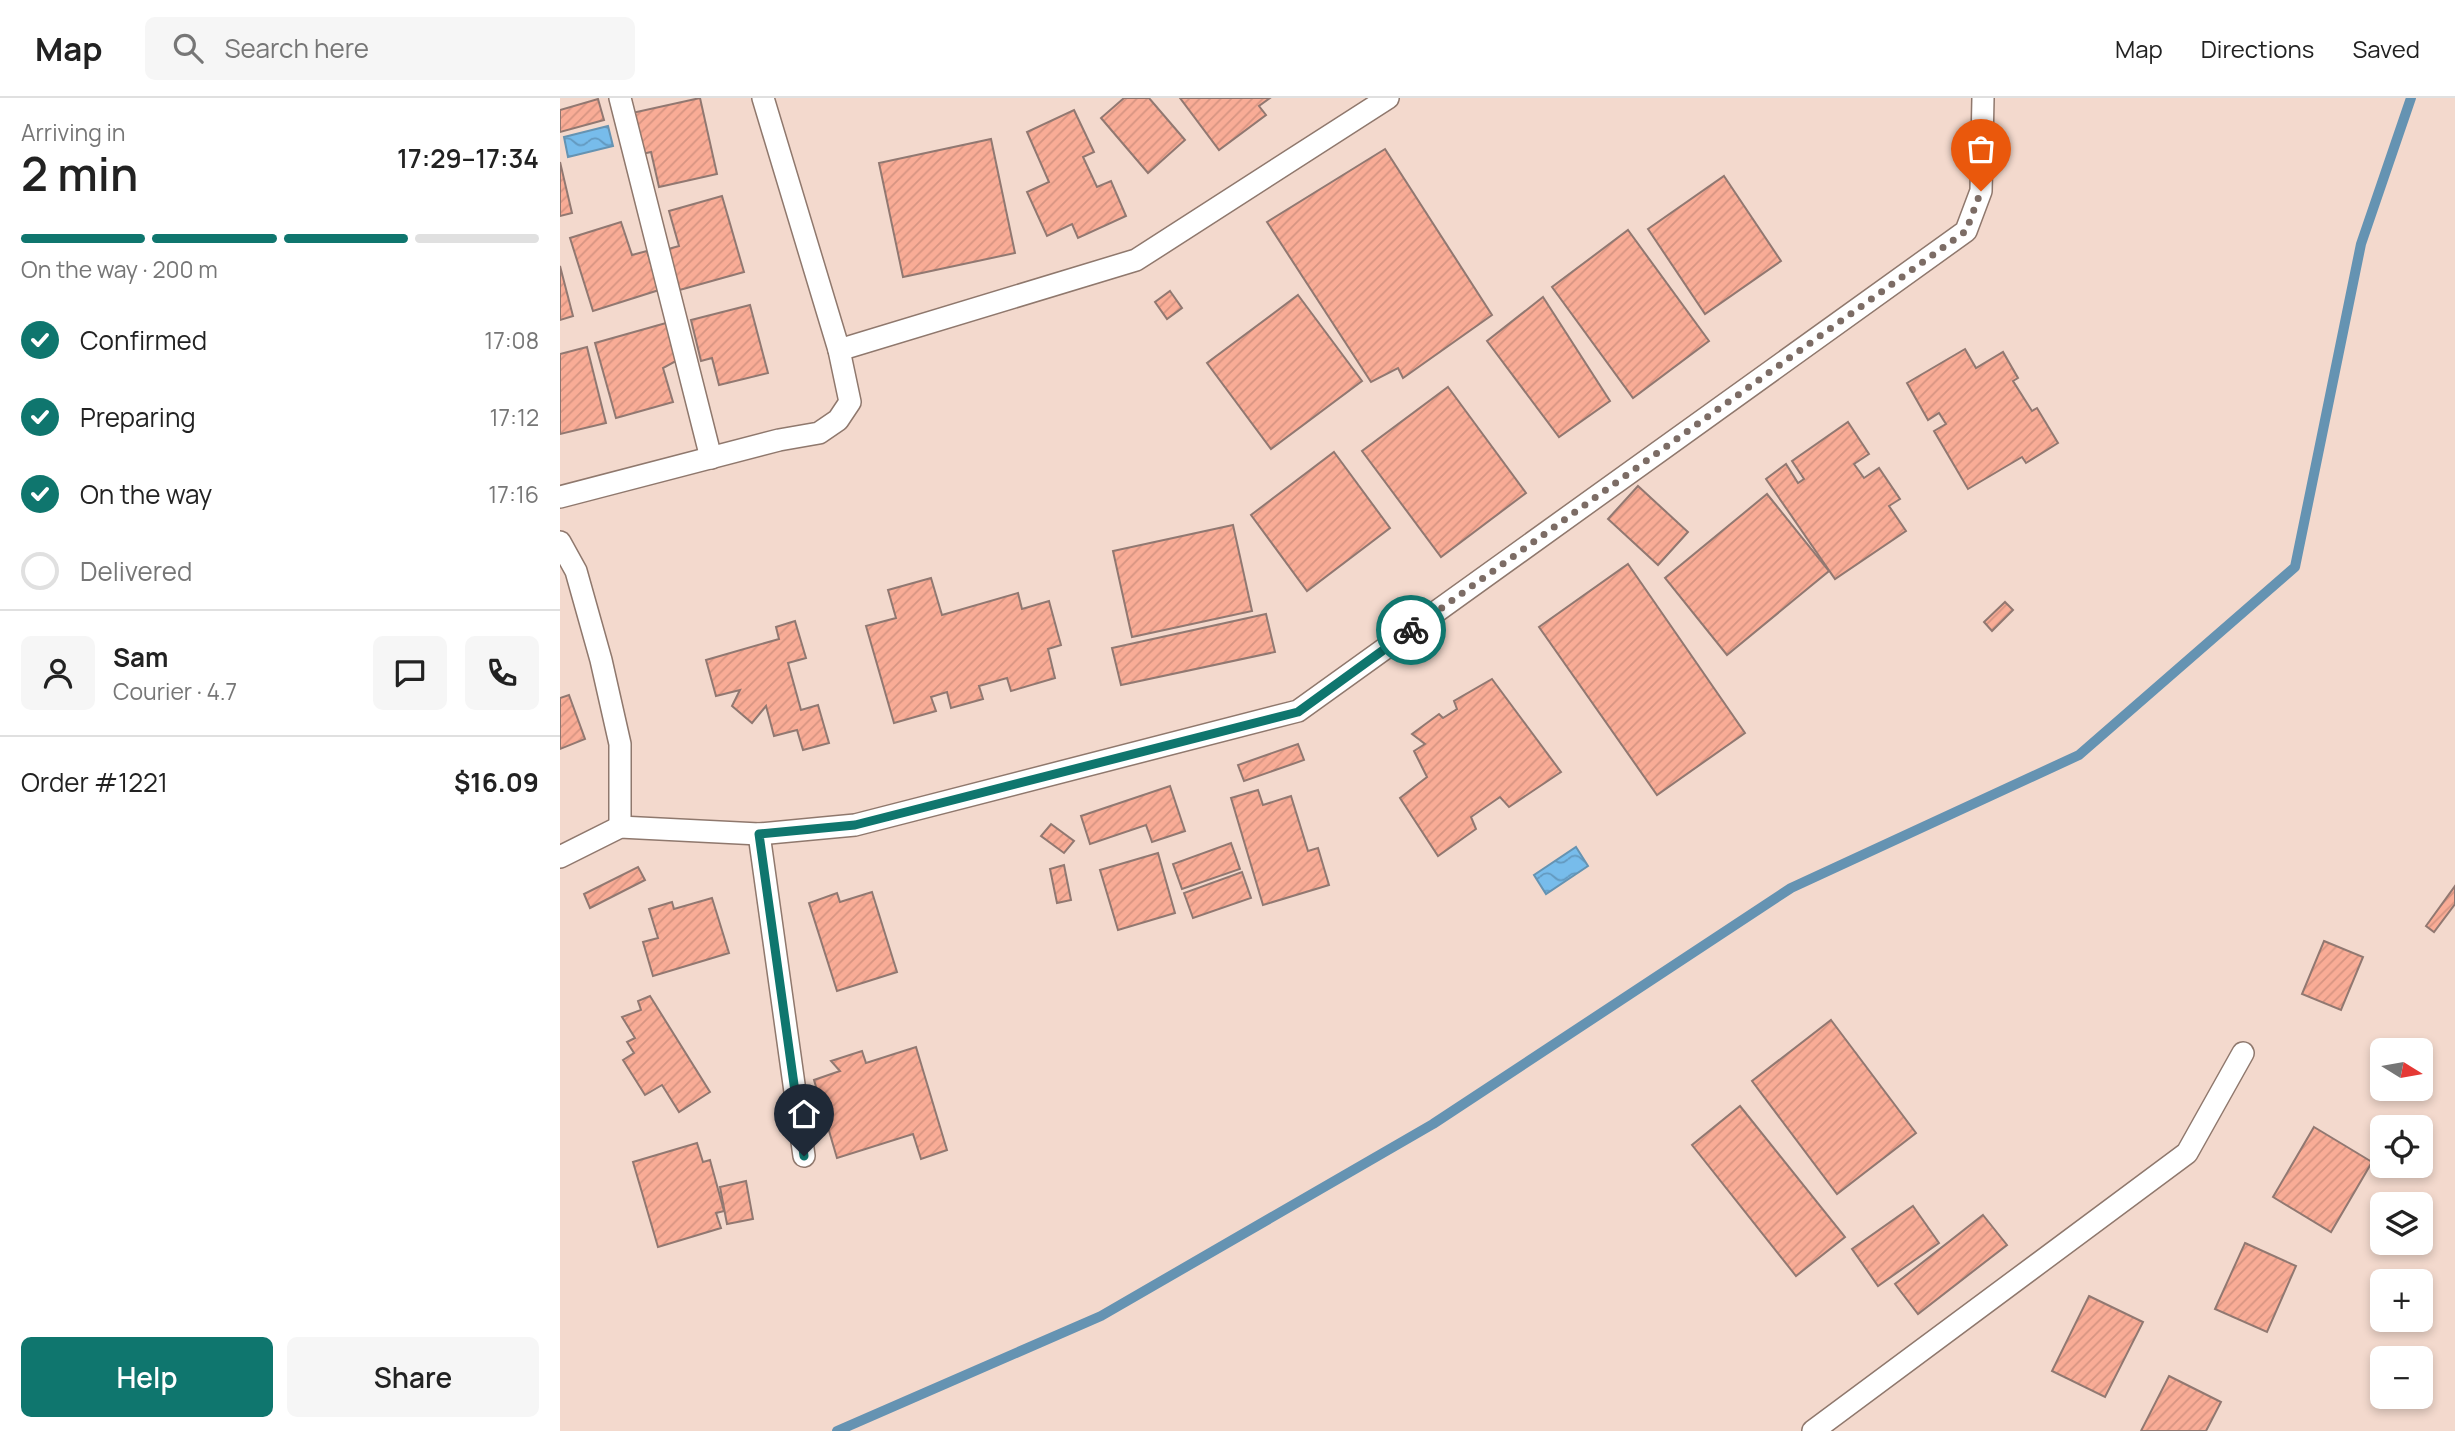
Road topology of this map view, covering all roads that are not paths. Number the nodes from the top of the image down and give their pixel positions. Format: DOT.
graph roads {
  1 [pos="620,98"];
  2 [pos="763,98"];
  3 [pos="1388,98"];
  4 [pos="1983,98"];
  5 [pos="839,350"];
  6 [pos="711,458"];
  7 [pos="560,497"];
  8 [pos="560,542"];
  9 [pos="620,827"];
  10 [pos="759,834"];
  11 [pos="560,857"];
  12 [pos="2243,1053"];
  13 [pos="804,1156"];
  14 [pos="1813,1431"];
  1 -- 6 [label="lane"];
  2 -- 5 [label="lane"];
  3 -- 5 [label="lane"];
  4 -- 10 [label="lane"];
  5 -- 6 [label="lane"];
  6 -- 7 [label="lane"];
  8 -- 9 [label="lane"];
  9 -- 10 [label="lane"];
  9 -- 11 [label="lane"];
  10 -- 13 [label="lane"];
  12 -- 14 [label="lane"];
}
